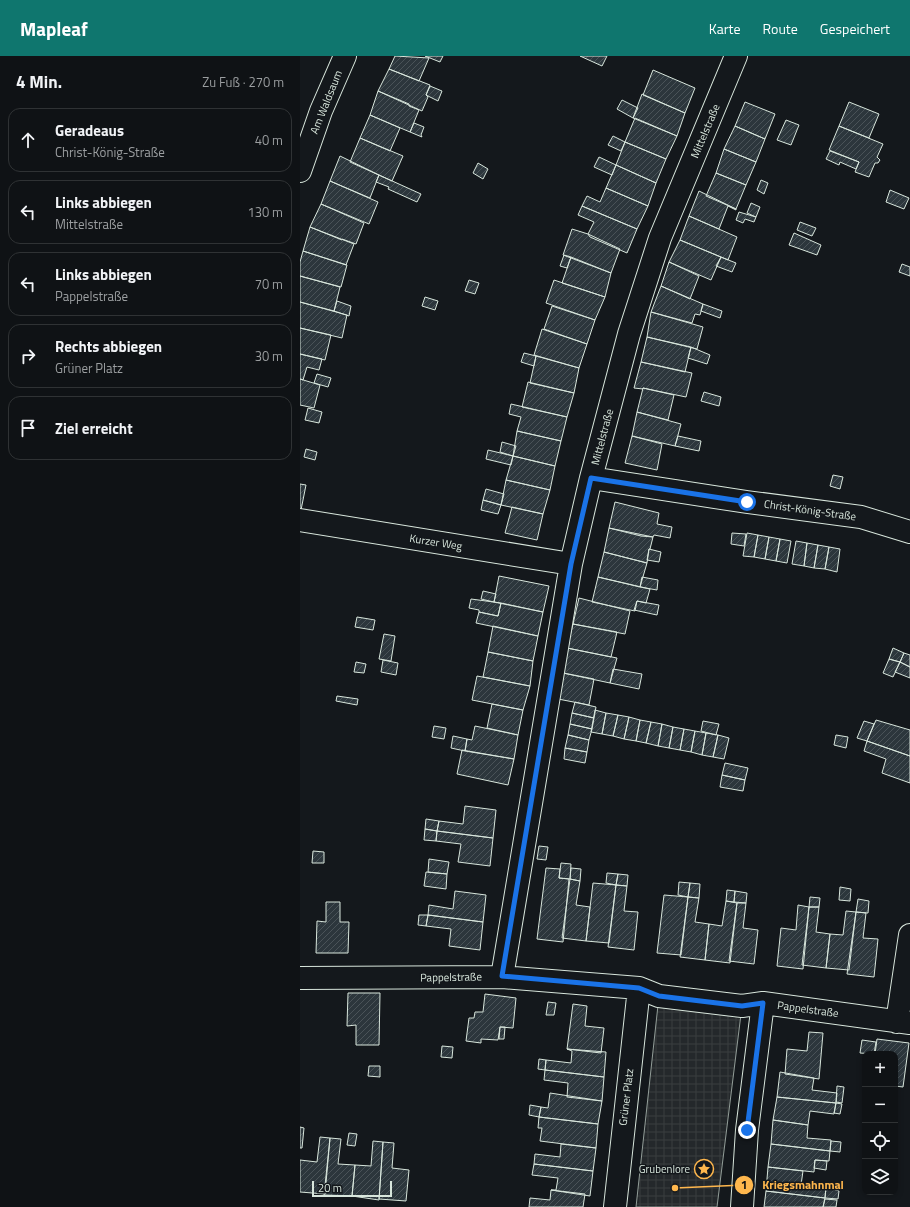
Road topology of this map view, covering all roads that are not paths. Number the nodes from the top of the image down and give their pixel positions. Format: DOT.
graph roads {
  1 [pos="344,56"];
  2 [pos="736,56"];
  3 [pos="300,171"];
  4 [pos="591,478"];
  5 [pos="300,520"];
  6 [pos="910,532"];
  7 [pos="571,564"];
  8 [pos="910,935"];
  9 [pos="502,976"];
  10 [pos="300,978"];
  11 [pos="639,988"];
  12 [pos="763,1003"];
  13 [pos="904,1022"];
  14 [pos="615,1207"];
  15 [pos="742,1207"];
  1 -- 3 [label="street, Am Waldsaum"];
  2 -- 4 [label="street, Mittelstraße"];
  4 -- 6 [label="street, Christ-König-Straße"];
  4 -- 7 [label="street, Mittelstraße"];
  5 -- 7 [label="street, Kurzer Weg"];
  7 -- 9 [label="street, Mittelstraße"];
  8 -- 13 [label="street"];
  9 -- 10 [label="street, Pappelstraße"];
  9 -- 11 [label="street, Pappelstraße"];
  11 -- 12 [label="street, Pappelstraße"];
  11 -- 14 [label="street, Grüner Platz"];
  12 -- 13 [label="street, Pappelstraße"];
  12 -- 15 [label="street"];
}
